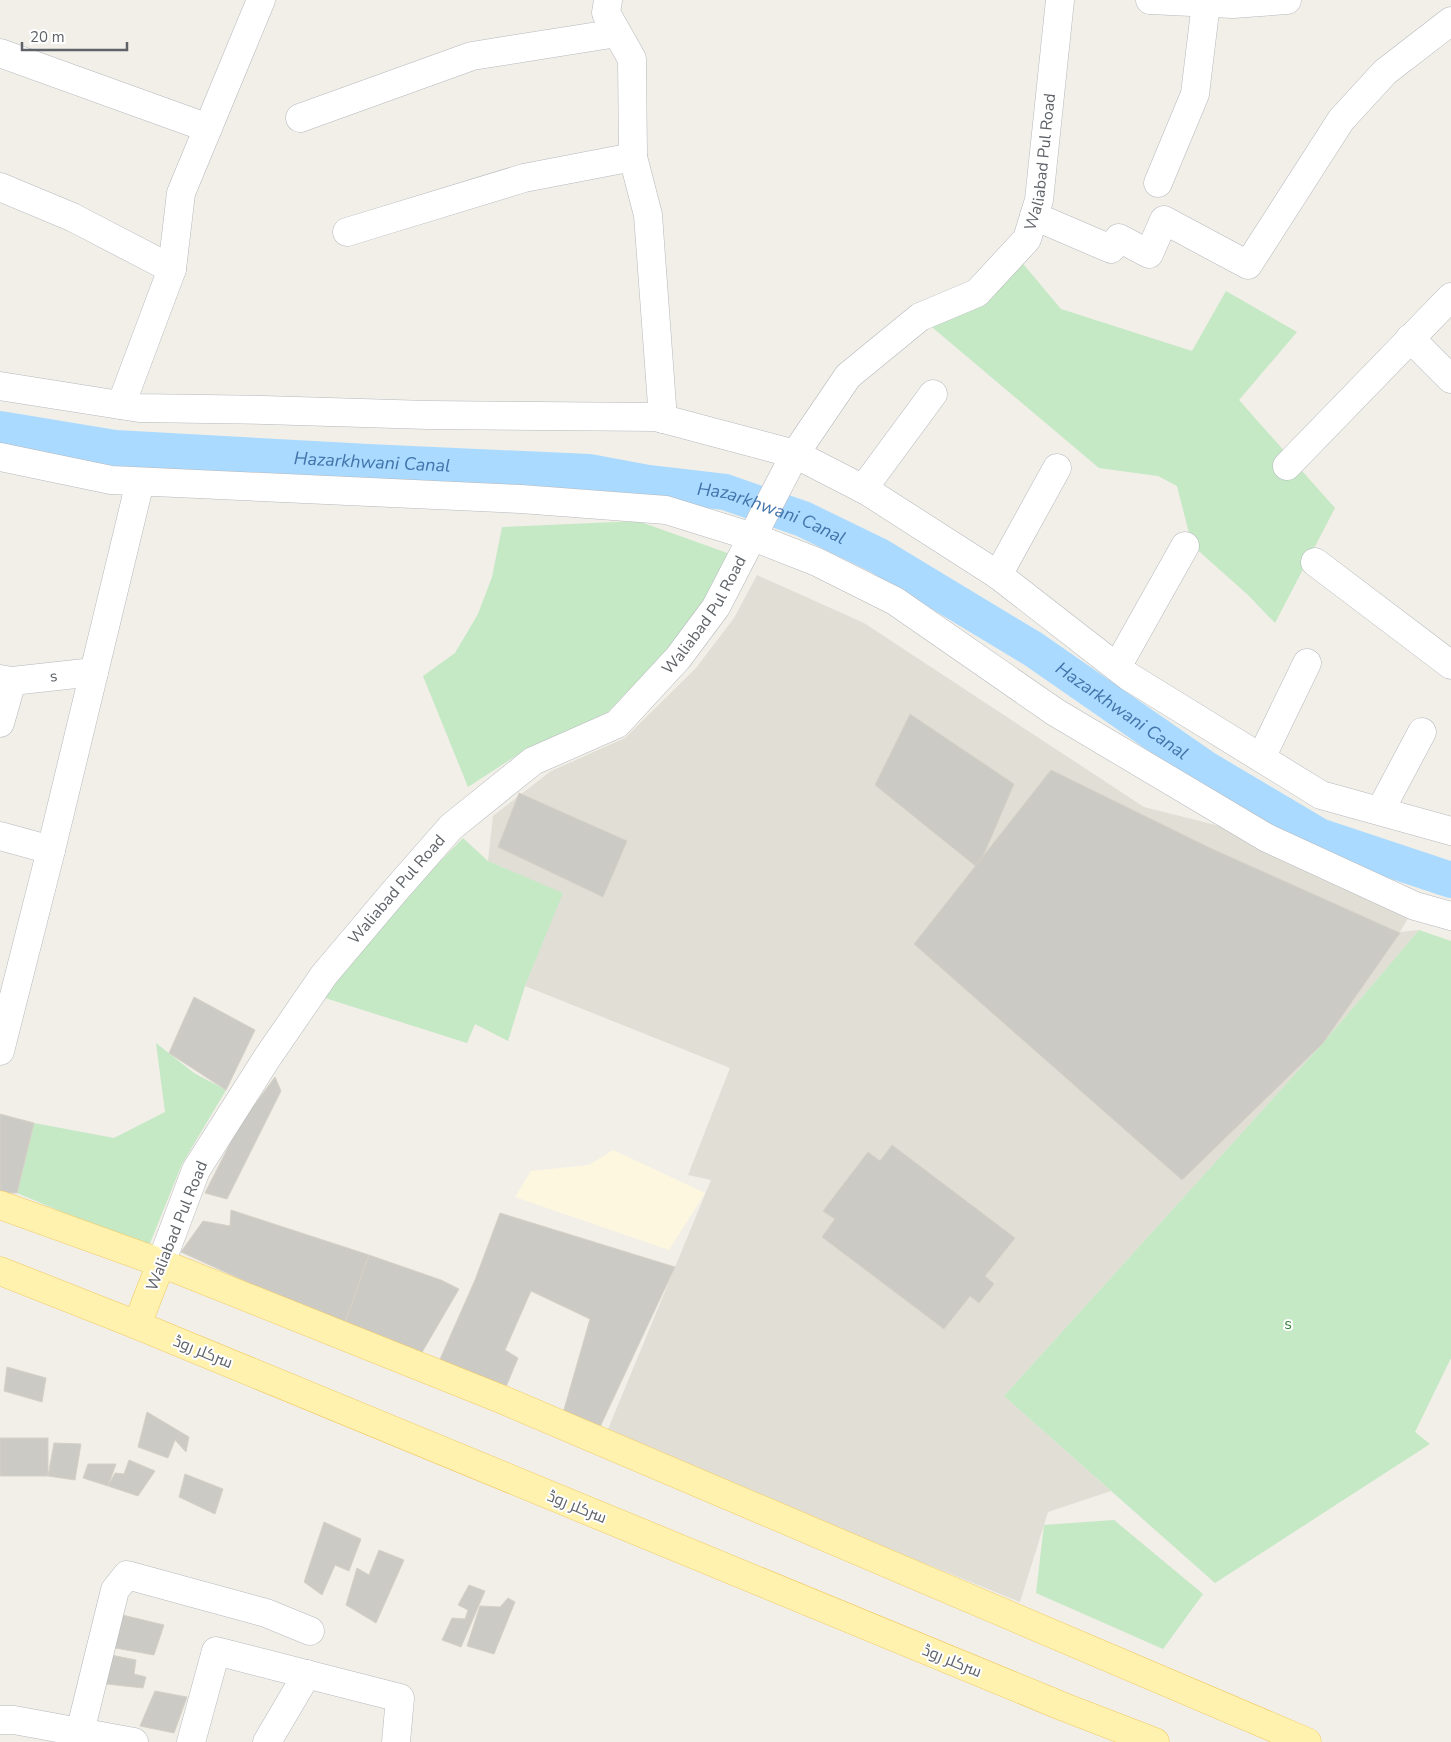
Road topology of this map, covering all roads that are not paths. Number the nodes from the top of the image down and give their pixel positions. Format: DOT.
graph roads {
  1 [pos="261,0"];
  2 [pos="608,0"];
  3 [pos="1060,0"];
  4 [pos="1150,0"];
  5 [pos="1287,0"];
  6 [pos="1206,3"];
  7 [pos="1451,21"];
  8 [pos="617,33"];
  9 [pos="0,53"];
  10 [pos="300,118"];
  11 [pos="208,128"];
  12 [pos="633,157"];
  13 [pos="1158,183"];
  14 [pos="0,187"];
  15 [pos="1034,216"];
  16 [pos="348,232"];
  17 [pos="172,269"];
  18 [pos="1451,297"];
  19 [pos="1410,338"];
  20 [pos="1451,379"];
  21 [pos="0,386"];
  22 [pos="933,394"];
  23 [pos="121,405"];
  24 [pos="663,419"];
  25 [pos="795,454"];
  26 [pos="2,464"];
  27 [pos="1286,466"];
  28 [pos="1057,468"];
  29 [pos="140,482"];
  30 [pos="863,490"];
  31 [pos="753,537"];
  32 [pos="1185,546"];
  33 [pos="1315,562"];
  34 [pos="998,575"];
  35 [pos="1307,663"];
  36 [pos="1451,665"];
  37 [pos="1116,667"];
  38 [pos="94,672"];
  39 [pos="6,680"];
  40 [pos="0,724"];
  41 [pos="1422,732"];
  42 [pos="1261,758"];
  43 [pos="1380,811"];
  44 [pos="1451,831"];
  45 [pos="0,836"];
  46 [pos="51,850"];
  47 [pos="1451,916"];
  48 [pos="0,1051"];
  49 [pos="0,1205"];
  50 [pos="161,1263"];
  51 [pos="0,1270"];
  52 [pos="137,1325"];
  53 [pos="310,1631"];
  54 [pos="307,1674"];
  55 [pos="0,1720"];
  56 [pos="80,1732"];
  57 [pos="134,1742"];
  58 [pos="191,1742"];
  59 [pos="267,1742"];
  60 [pos="396,1742"];
  61 [pos="1155,1742"];
  62 [pos="1307,1742"];
  1 -- 11 [label="street"];
  2 -- 8 [label="street"];
  3 -- 15 [label="street, Waliabad Pul Road"];
  4 -- 6 [label="street"];
  5 -- 6 [label="street"];
  6 -- 13 [label="street"];
  7 -- 15 [label="street"];
  8 -- 10 [label="street"];
  8 -- 12 [label="street"];
  9 -- 11 [label="street"];
  11 -- 17 [label="street"];
  12 -- 16 [label="street"];
  12 -- 24 [label="street"];
  14 -- 17 [label="street"];
  15 -- 25 [label="street, Waliabad Pul Road"];
  17 -- 23 [label="street"];
  18 -- 19 [label="street"];
  19 -- 20 [label="street"];
  19 -- 27 [label="street"];
  21 -- 23 [label="street"];
  22 -- 30 [label="street"];
  23 -- 24 [label="street"];
  24 -- 25 [label="street"];
  25 -- 30 [label="street"];
  25 -- 31 [label="street, Waliabad Pul Road"];
  26 -- 29 [label="street"];
  28 -- 34 [label="street"];
  29 -- 31 [label="street"];
  29 -- 38 [label="street"];
  30 -- 34 [label="street"];
  31 -- 47 [label="street"];
  31 -- 50 [label="street, Waliabad Pul Road"];
  32 -- 37 [label="street"];
  33 -- 36 [label="street"];
  34 -- 37 [label="street"];
  35 -- 42 [label="street"];
  37 -- 42 [label="street"];
  38 -- 39 [label="street, s"];
  38 -- 46 [label="street"];
  39 -- 40 [label="street, s"];
  41 -- 43 [label="street"];
  42 -- 43 [label="street"];
  43 -- 44 [label="street"];
  45 -- 46 [label="street"];
  46 -- 48 [label="street"];
  49 -- 50 [label="main road"];
  50 -- 52 [label="main road, Waliabad Pul Road"];
  50 -- 62 [label="main road"];
  51 -- 52 [label="main road, سرکلر روڈ"];
  52 -- 61 [label="main road, سرکلر روڈ"];
  53 -- 56 [label="street"];
  54 -- 58 [label="street"];
  54 -- 59 [label="street"];
  54 -- 60 [label="street"];
  55 -- 56 [label="street"];
  56 -- 57 [label="street"];
}
